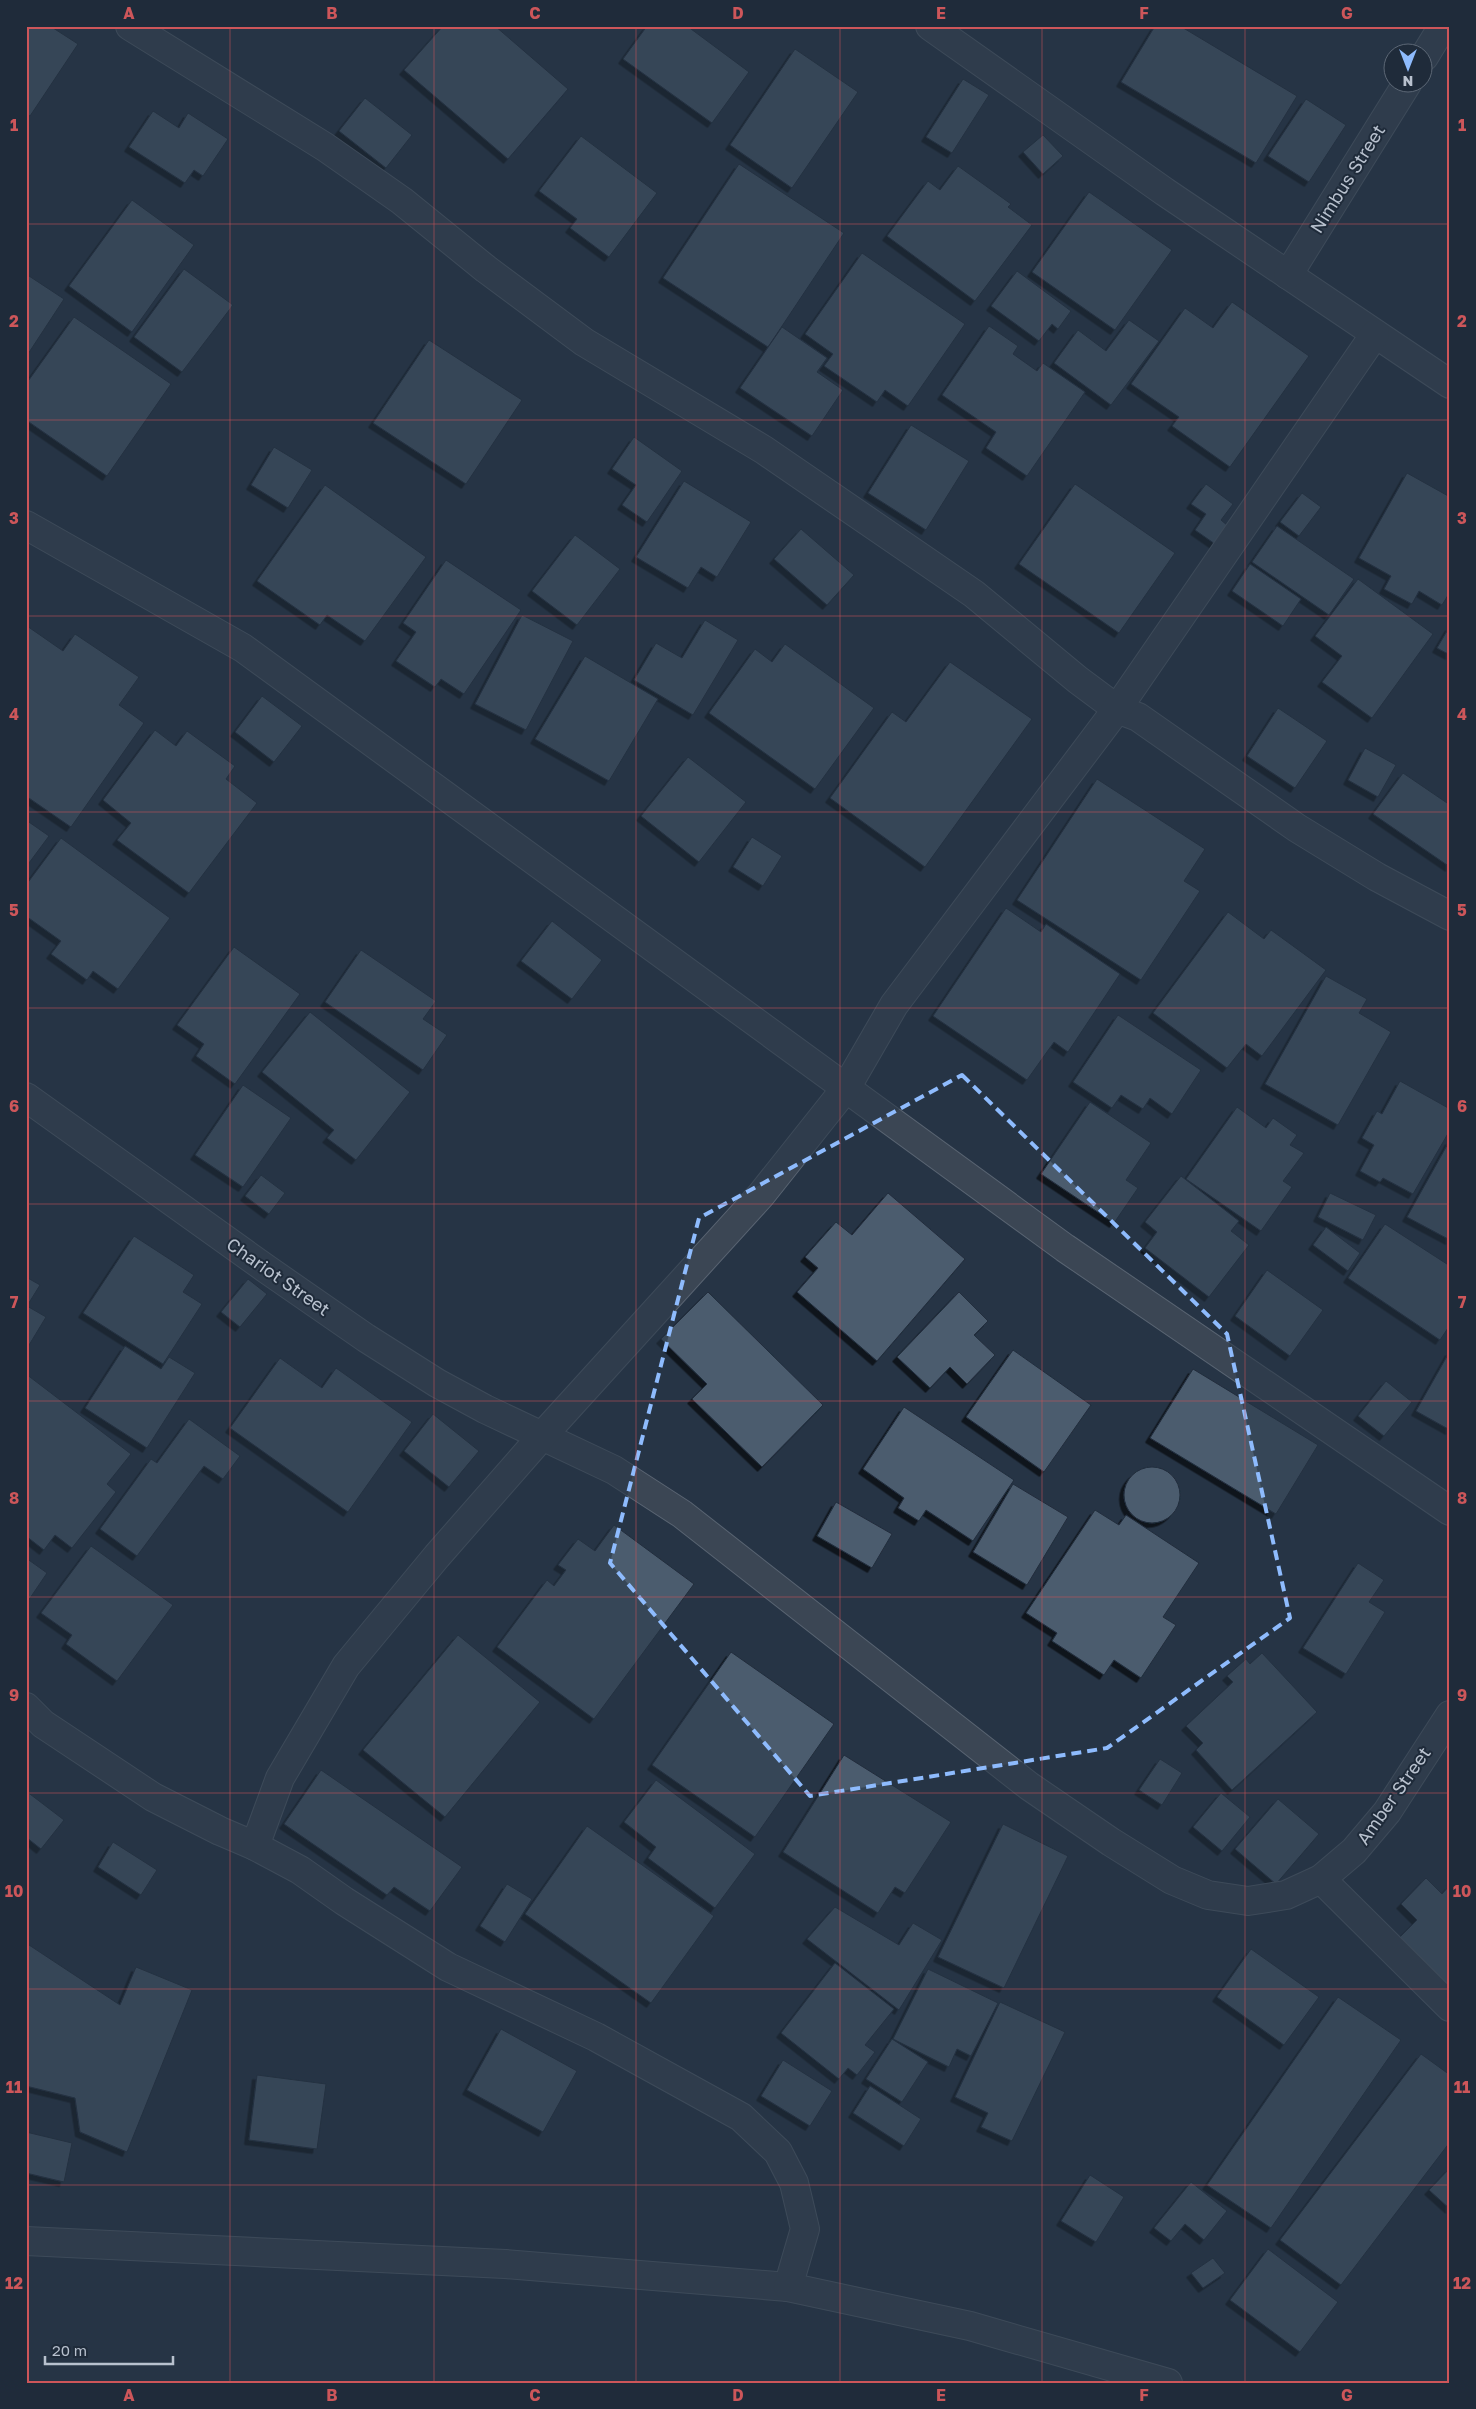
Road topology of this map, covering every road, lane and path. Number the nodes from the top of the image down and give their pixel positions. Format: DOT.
graph roads {
  1 [pos="130,26"];
  2 [pos="930,26"];
  3 [pos="1442,26"];
  4 [pos="1433,42"];
  5 [pos="1402,92"];
  6 [pos="1288,275"];
  7 [pos="1375,334"];
  8 [pos="1450,384"];
  9 [pos="26,525"];
  10 [pos="1117,709"];
  11 [pos="1450,916"];
  12 [pos="846,1088"];
  13 [pos="26,1096"];
  14 [pos="543,1435"];
  15 [pos="1450,1512"];
  16 [pos="26,1707"];
  17 [pos="1450,1715"];
  18 [pos="255,1846"];
  19 [pos="1321,1879"];
  20 [pos="1248,1902"];
  21 [pos="1450,2007"];
  22 [pos="26,2241"];
  23 [pos="788,2287"];
  24 [pos="1168,2383"];
  1 -- 10 [label="street"];
  2 -- 6 [label="street"];
  3 -- 4 [label="street"];
  5 -- 6 [label="street, Nimbus Street"];
  6 -- 7 [label="street"];
  7 -- 8 [label="street"];
  7 -- 10 [label="street"];
  9 -- 12 [label="street"];
  10 -- 11 [label="street"];
  10 -- 12 [label="street"];
  12 -- 14 [label="street"];
  12 -- 15 [label="street"];
  13 -- 14 [label="street, Chariot Street"];
  14 -- 18 [label="street"];
  14 -- 20 [label="street, Chariot Street"];
  16 -- 18 [label="street"];
  17 -- 19 [label="street, Amber Street"];
  18 -- 23 [label="street"];
  19 -- 20 [label="street, Amber Street"];
  19 -- 21 [label="street"];
  22 -- 23 [label="street"];
  23 -- 24 [label="street"];
}
